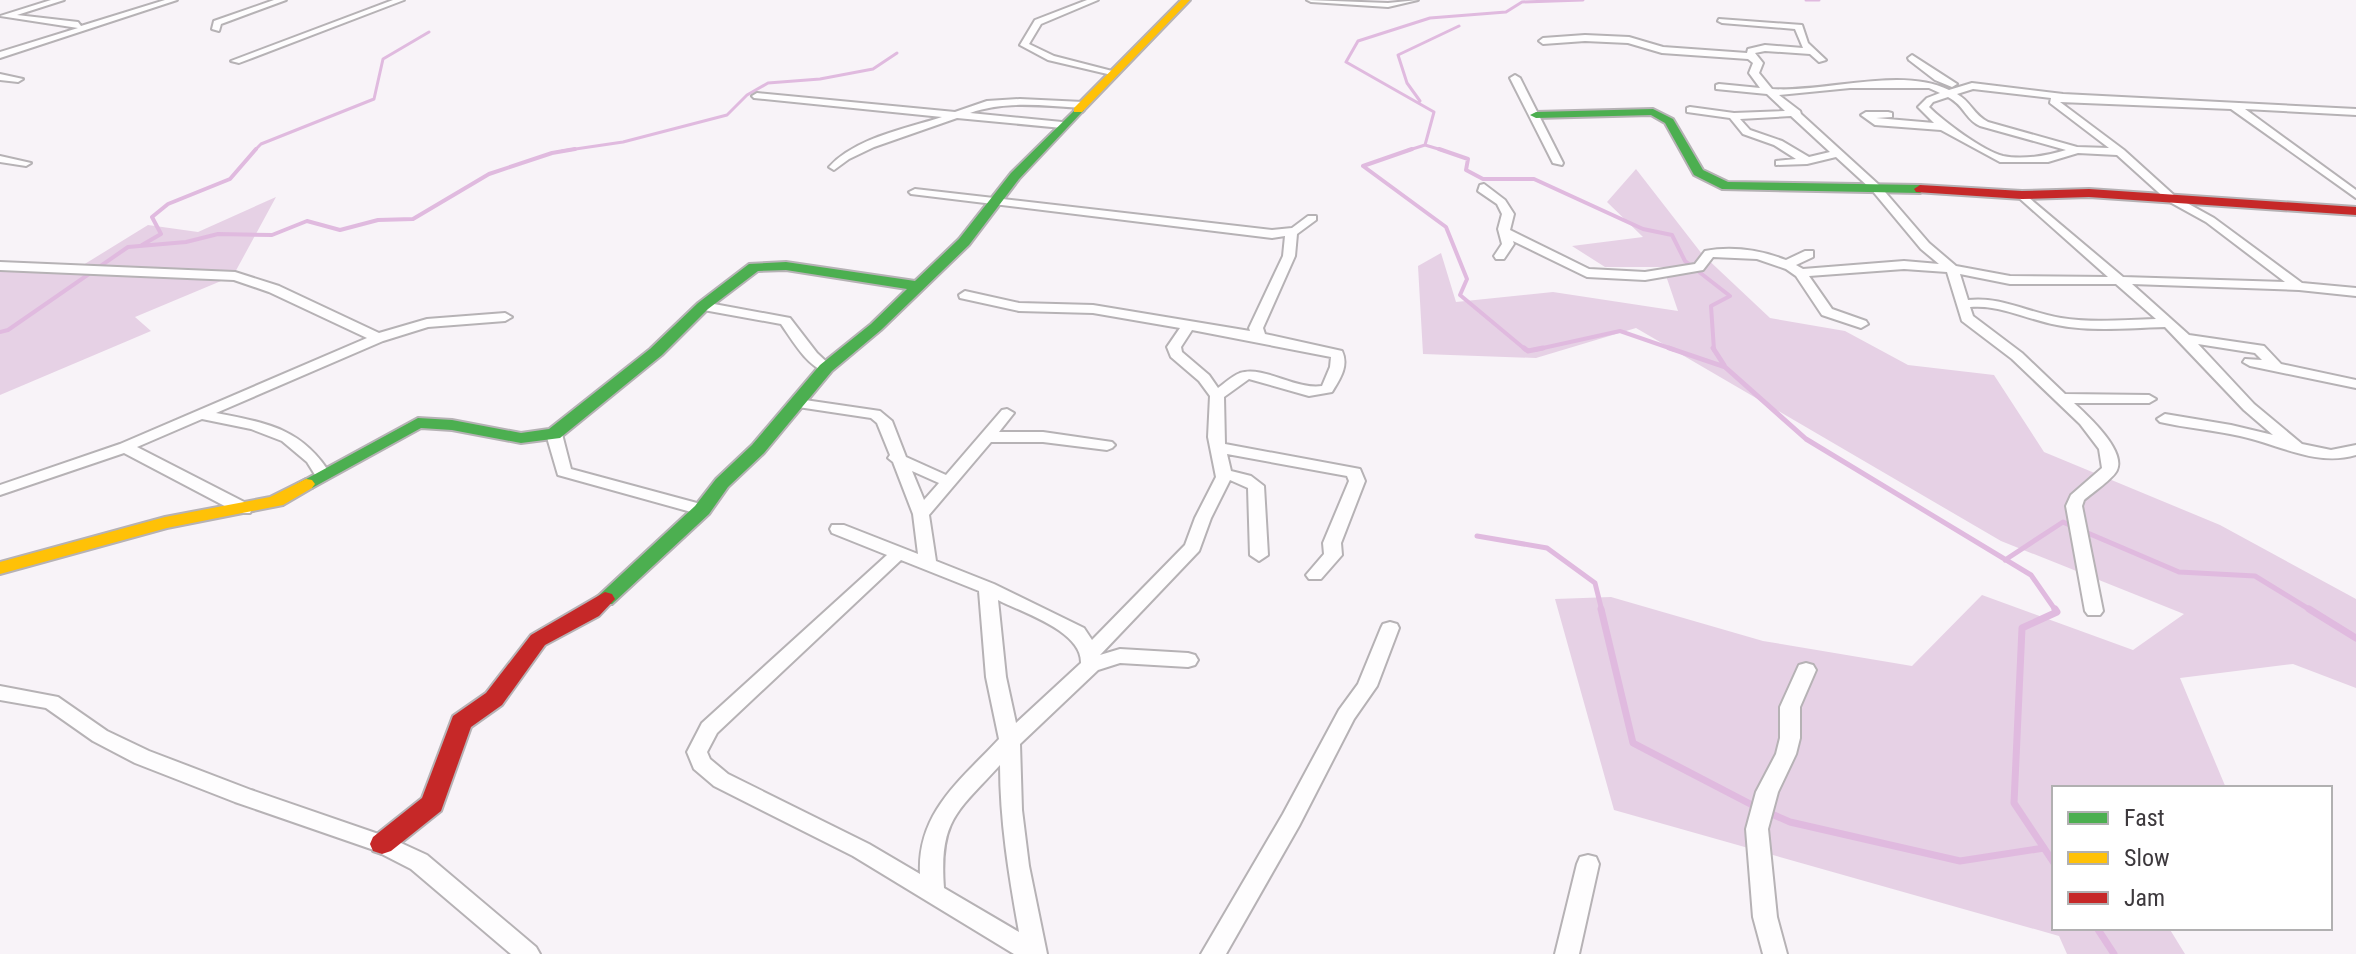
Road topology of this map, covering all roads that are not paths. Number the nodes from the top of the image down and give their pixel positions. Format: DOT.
graph roads {
  1 [pos="60,0"];
  2 [pos="173,0"];
  3 [pos="282,0"];
  4 [pos="400,0"];
  5 [pos="1094,0"];
  6 [pos="1186,0"];
  7 [pos="1313,0"];
  8 [pos="1414,0"];
  9 [pos="1,15"];
  10 [pos="1722,21"];
  11 [pos="85,26"];
  12 [pos="216,29"];
  13 [pos="1543,41"];
  14 [pos="1811,51"];
  15 [pos="0,55"];
  16 [pos="1751,56"];
  17 [pos="1912,58"];
  18 [pos="1822,60"];
  19 [pos="236,61"];
  20 [pos="1896,72"];
  21 [pos="1113,74"];
  22 [pos="0,77"];
  23 [pos="1515,78"];
  24 [pos="18,79"];
  25 [pos="1893,85"];
  26 [pos="1719,87"];
  27 [pos="1965,87"];
  28 [pos="1772,91"];
  29 [pos="1950,94"];
  30 [pos="757,96"];
  31 [pos="2063,97"];
  32 [pos="2231,104"];
  33 [pos="1083,105"];
  34 [pos="1690,110"];
  35 [pos="2356,112"];
  36 [pos="1797,113"];
  37 [pos="958,114"];
  38 [pos="1536,115"];
  39 [pos="1888,115"];
  40 [pos="1734,116"];
  41 [pos="1062,125"];
  42 [pos="1944,128"];
  43 [pos="2003,130"];
  44 [pos="2077,150"];
  45 [pos="2120,152"];
  46 [pos="1838,153"];
  47 [pos="0,159"];
  48 [pos="1807,161"];
  49 [pos="26,163"];
  50 [pos="1558,163"];
  51 [pos="1780,163"];
  52 [pos="834,167"];
  53 [pos="1484,187"];
  54 [pos="1875,187"];
  55 [pos="915,192"];
  56 [pos="2022,195"];
  57 [pos="2356,195"];
  58 [pos="2172,199"];
  59 [pos="996,202"];
  60 [pos="2356,211"];
  61 [pos="1312,218"];
  62 [pos="1291,232"];
  63 [pos="1505,232"];
  64 [pos="1809,254"];
  65 [pos="1500,256"];
  66 [pos="1788,264"];
  67 [pos="0,266"];
  68 [pos="1952,269"];
  69 [pos="1801,273"];
  70 [pos="2118,280"];
  71 [pos="918,286"];
  72 [pos="2299,286"];
  73 [pos="2356,292"];
  74 [pos="965,295"];
  75 [pos="1963,304"];
  76 [pos="703,306"];
  77 [pos="505,317"];
  78 [pos="2166,323"];
  79 [pos="1861,324"];
  80 [pos="1188,325"];
  81 [pos="1259,337"];
  82 [pos="378,338"];
  83 [pos="2185,338"];
  84 [pos="2250,362"];
  85 [pos="2275,366"];
  86 [pos="826,368"];
  87 [pos="2356,384"];
  88 [pos="1217,396"];
  89 [pos="2061,398"];
  90 [pos="2149,399"];
  91 [pos="798,403"];
  92 [pos="1007,413"];
  93 [pos="203,415"];
  94 [pos="2165,419"];
  95 [pos="554,434"];
  96 [pos="988,437"];
  97 [pos="1107,445"];
  98 [pos="125,447"];
  99 [pos="2296,447"];
  100 [pos="1220,448"];
  101 [pos="2356,450"];
  102 [pos="896,458"];
  103 [pos="1224,474"];
  104 [pos="323,475"];
  105 [pos="949,482"];
  106 [pos="0,490"];
  107 [pos="244,509"];
  108 [pos="702,510"];
  109 [pos="921,514"];
  110 [pos="838,529"];
  111 [pos="899,553"];
  112 [pos="1259,555"];
  113 [pos="928,563"];
  114 [pos="0,568"];
  115 [pos="1315,575"];
  116 [pos="988,588"];
  117 [pos="2094,611"];
  118 [pos="1390,628"];
  119 [pos="1091,659"];
  120 [pos="1188,660"];
  121 [pos="1806,670"];
  122 [pos="0,693"];
  123 [pos="1010,741"];
  124 [pos="382,844"];
  125 [pos="1588,864"];
  126 [pos="933,893"];
  127 [pos="528,954"];
  128 [pos="1035,954"];
  129 [pos="1213,954"];
  130 [pos="1567,954"];
  131 [pos="1775,954"];
  1 -- 9 [label="street"];
  2 -- 11 [label="street"];
  3 -- 12 [label="street"];
  4 -- 19 [label="street"];
  5 -- 21 [label="street"];
  6 -- 21 [label="street"];
  7 -- 8 [label="street"];
  9 -- 11 [label="street"];
  10 -- 14 [label="street"];
  11 -- 15 [label="street"];
  13 -- 16 [label="street"];
  14 -- 16 [label="street"];
  14 -- 18 [label="street"];
  16 -- 28 [label="street"];
  17 -- 27 [label="street"];
  20 -- 25 [label="street"];
  21 -- 33 [label="street"];
  22 -- 24 [label="street"];
  23 -- 38 [label="street"];
  25 -- 28 [label="street"];
  25 -- 29 [label="street"];
  26 -- 28 [label="street"];
  27 -- 29 [label="street"];
  27 -- 31 [label="street"];
  28 -- 36 [label="street"];
  29 -- 42 [label="street"];
  29 -- 43 [label="street"];
  30 -- 37 [label="street"];
  31 -- 32 [label="street"];
  31 -- 45 [label="street"];
  32 -- 35 [label="street"];
  32 -- 57 [label="street"];
  33 -- 37 [label="street"];
  33 -- 41 [label="street"];
  34 -- 40 [label="street"];
  36 -- 40 [label="street"];
  36 -- 46 [label="street"];
  37 -- 41 [label="street"];
  37 -- 52 [label="street"];
  38 -- 50 [label="street"];
  38 -- 54 [label="street"];
  39 -- 42 [label="street"];
  40 -- 48 [label="street"];
  41 -- 59 [label="street"];
  42 -- 43 [label="street"];
  42 -- 44 [label="street"];
  43 -- 44 [label="street"];
  44 -- 45 [label="street"];
  45 -- 58 [label="street"];
  46 -- 48 [label="street"];
  46 -- 54 [label="street"];
  47 -- 49 [label="street"];
  48 -- 51 [label="street"];
  53 -- 63 [label="street"];
  54 -- 56 [label="street"];
  54 -- 68 [label="street"];
  55 -- 59 [label="street"];
  56 -- 58 [label="street"];
  56 -- 70 [label="street"];
  58 -- 60 [label="street"];
  58 -- 72 [label="street"];
  59 -- 62 [label="street"];
  59 -- 71 [label="street"];
  61 -- 62 [label="street"];
  62 -- 81 [label="street"];
  63 -- 65 [label="street"];
  63 -- 66 [label="street"];
  64 -- 66 [label="street"];
  66 -- 69 [label="street"];
  67 -- 82 [label="street"];
  68 -- 69 [label="street"];
  68 -- 70 [label="street"];
  68 -- 75 [label="street"];
  69 -- 79 [label="street"];
  70 -- 72 [label="street"];
  70 -- 78 [label="street"];
  71 -- 76 [label="street"];
  71 -- 86 [label="street"];
  72 -- 73 [label="street"];
  74 -- 80 [label="street"];
  75 -- 78 [label="street"];
  75 -- 89 [label="street"];
  76 -- 86 [label="street"];
  76 -- 95 [label="street"];
  77 -- 82 [label="street"];
  78 -- 83 [label="street"];
  80 -- 81 [label="street"];
  80 -- 88 [label="street"];
  81 -- 88 [label="street"];
  82 -- 93 [label="street"];
  83 -- 85 [label="street"];
  83 -- 99 [label="street"];
  84 -- 85 [label="street"];
  85 -- 87 [label="street"];
  86 -- 91 [label="street"];
  88 -- 100 [label="street"];
  89 -- 90 [label="street"];
  89 -- 117 [label="street"];
  91 -- 102 [label="street"];
  91 -- 108 [label="street"];
  92 -- 96 [label="street"];
  93 -- 98 [label="street"];
  93 -- 104 [label="street"];
  94 -- 99 [label="street"];
  95 -- 104 [label="street"];
  95 -- 108 [label="street"];
  96 -- 97 [label="street"];
  96 -- 105 [label="street"];
  98 -- 106 [label="street"];
  98 -- 107 [label="street"];
  99 -- 101 [label="street"];
  100 -- 103 [label="street"];
  100 -- 115 [label="street"];
  102 -- 105 [label="street"];
  102 -- 109 [label="street"];
  103 -- 112 [label="street"];
  103 -- 119 [label="street"];
  104 -- 107 [label="street"];
  105 -- 109 [label="street"];
  107 -- 114 [label="street"];
  108 -- 124 [label="street"];
  109 -- 113 [label="street"];
  110 -- 111 [label="street"];
  111 -- 113 [label="street"];
  111 -- 126 [label="street"];
  113 -- 116 [label="street"];
  116 -- 119 [label="street"];
  116 -- 123 [label="street"];
  118 -- 129 [label="street"];
  119 -- 120 [label="street"];
  119 -- 123 [label="street"];
  121 -- 131 [label="street"];
  122 -- 124 [label="street"];
  123 -- 126 [label="street"];
  123 -- 128 [label="street"];
  124 -- 127 [label="street"];
  125 -- 130 [label="street"];
  126 -- 128 [label="street"];
}
